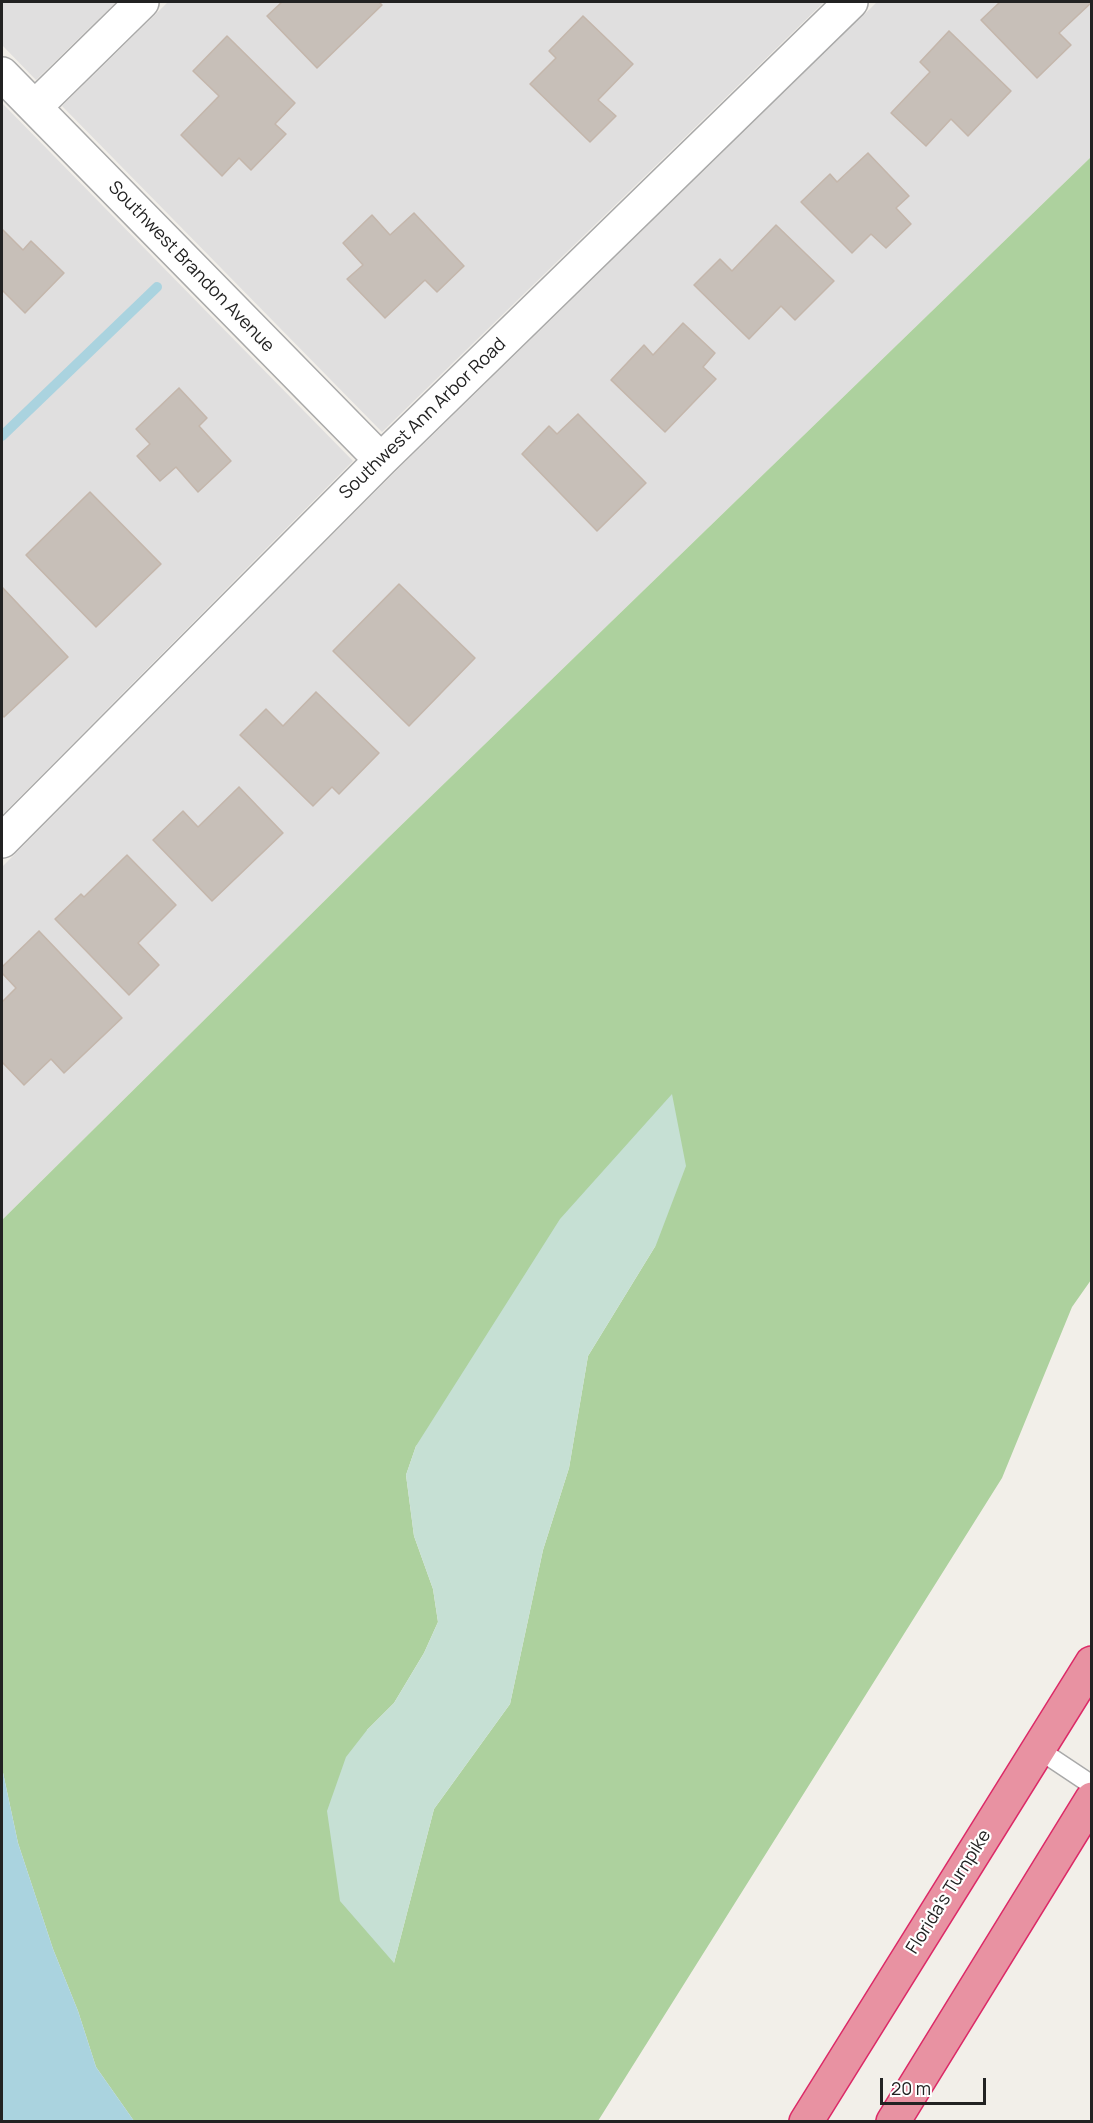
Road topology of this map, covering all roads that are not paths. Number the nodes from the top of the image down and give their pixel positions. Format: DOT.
graph roads {
  1 [pos="142,2"];
  2 [pos="850,2"];
  3 [pos="2,74"];
  4 [pos="35,107"];
  5 [pos="381,460"];
  6 [pos="2,841"];
  7 [pos="1092,1663"];
  8 [pos="1038,1749"];
  9 [pos="1092,1785"];
  10 [pos="1092,1799"];
  11 [pos="806,2121"];
  12 [pos="893,2121"];
  1 -- 4 [label="street"];
  2 -- 5 [label="street, Southwest Ann Arbor Road"];
  3 -- 4 [label="street, Southwest Brandon Avenue"];
  4 -- 5 [label="street, Southwest Brandon Avenue"];
  5 -- 6 [label="street, Southwest Ann Arbor Road"];
  7 -- 8 [label="highway, Florida's Turnpike"];
  8 -- 9 [label="lane"];
  8 -- 11 [label="highway, Florida's Turnpike"];
  10 -- 12 [label="highway"];
}
